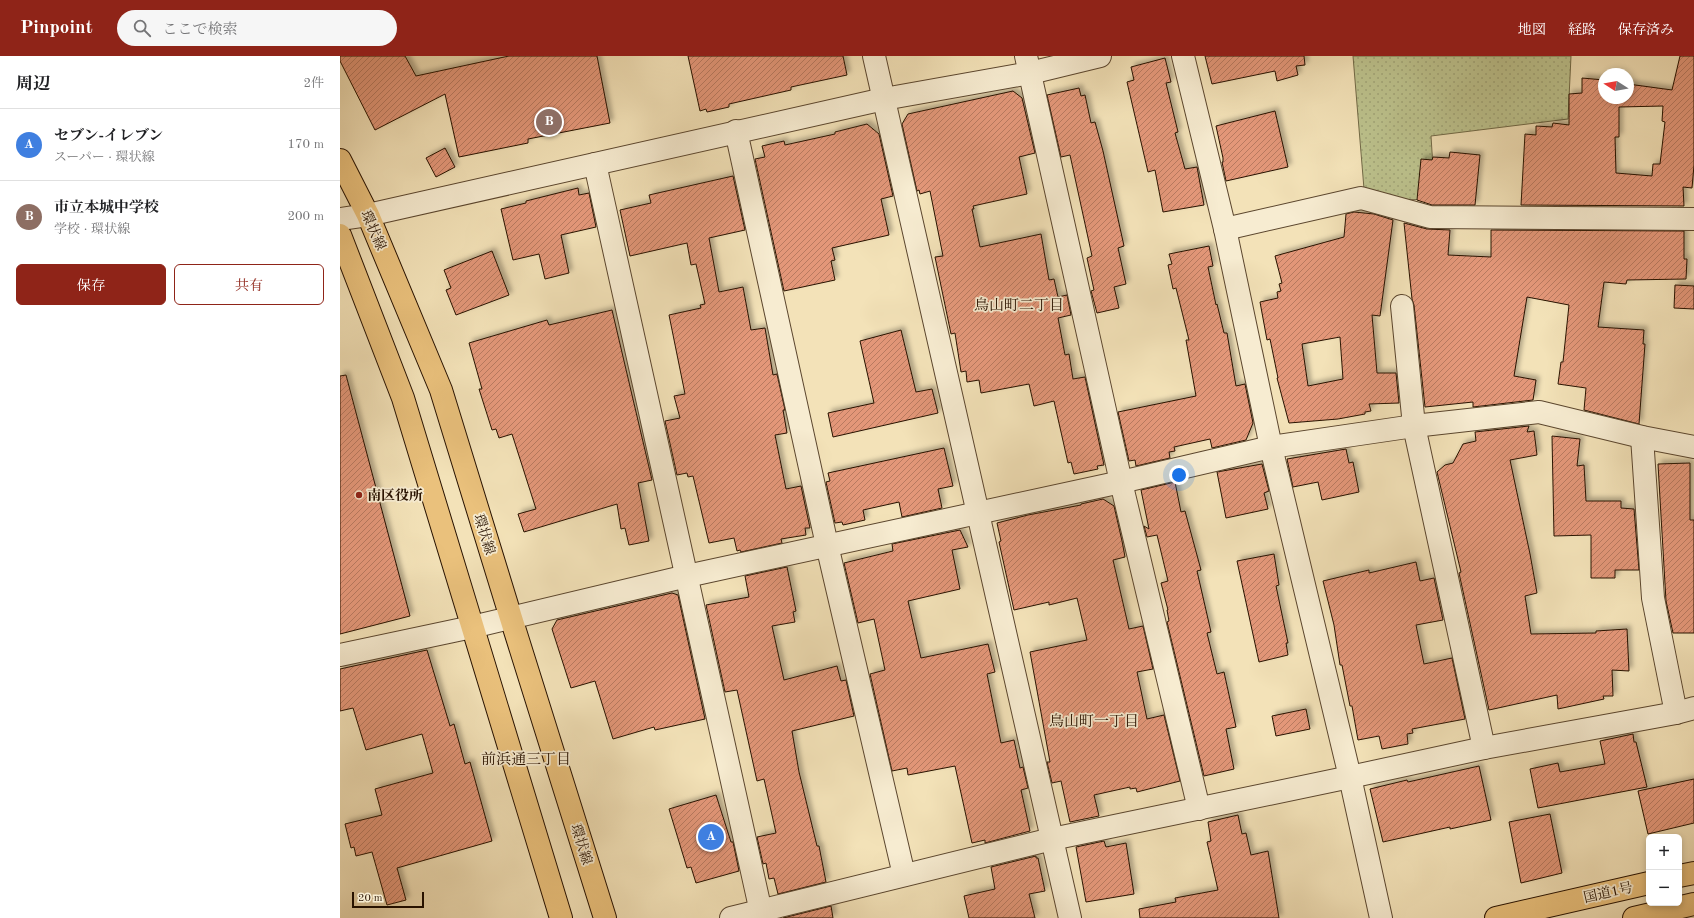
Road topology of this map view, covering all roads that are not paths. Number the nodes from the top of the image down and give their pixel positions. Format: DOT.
graph roads {
  1 [pos="874,56"];
  2 [pos="1100,56"];
  3 [pos="1183,56"];
  4 [pos="1028,65"];
  5 [pos="884,99"];
  6 [pos="736,131"];
  7 [pos="340,160"];
  8 [pos="595,164"];
  9 [pos="368,215"];
  10 [pos="1694,219"];
  11 [pos="340,220"];
  12 [pos="1225,229"];
  13 [pos="340,235"];
  14 [pos="1402,306"];
  15 [pos="1414,426"];
  16 [pos="1642,438"];
  17 [pos="1271,447"];
  18 [pos="1694,447"];
  19 [pos="1121,482"];
  20 [pos="978,513"];
  21 [pos="826,545"];
  22 [pos="687,576"];
  23 [pos="510,618"];
  24 [pos="472,627"];
  25 [pos="340,655"];
  26 [pos="1685,710"];
  27 [pos="1484,748"];
  28 [pos="1350,777"];
  29 [pos="1199,809"];
  30 [pos="1052,839"];
  31 [pos="1694,873"];
  32 [pos="904,875"];
  33 [pos="1682,875"];
  34 [pos="1646,884"];
  35 [pos="1694,904"];
  36 [pos="761,912"];
  37 [pos="561,918"];
  38 [pos="605,918"];
  39 [pos="731,918"];
  40 [pos="1070,918"];
  41 [pos="1381,918"];
  42 [pos="1496,918"];
  43 [pos="1634,918"];
  1 -- 5 [label="street"];
  2 -- 4 [label="street"];
  3 -- 12 [label="street"];
  4 -- 5 [label="street"];
  4 -- 19 [label="street"];
  5 -- 6 [label="street"];
  5 -- 20 [label="street"];
  6 -- 8 [label="street"];
  6 -- 21 [label="street"];
  7 -- 9 [label="main road, 環状線"];
  8 -- 9 [label="street"];
  8 -- 22 [label="street"];
  9 -- 11 [label="street"];
  9 -- 23 [label="main road, 環状線"];
  10 -- 12 [label="street"];
  12 -- 17 [label="street"];
  13 -- 24 [label="main road"];
  14 -- 15 [label="street"];
  15 -- 16 [label="street"];
  15 -- 17 [label="street"];
  15 -- 27 [label="street"];
  16 -- 18 [label="street"];
  16 -- 26 [label="street"];
  17 -- 19 [label="street"];
  17 -- 28 [label="street"];
  19 -- 20 [label="street"];
  19 -- 29 [label="street"];
  20 -- 21 [label="street"];
  20 -- 30 [label="street"];
  21 -- 22 [label="street"];
  21 -- 32 [label="street"];
  22 -- 23 [label="street"];
  22 -- 36 [label="street"];
  23 -- 24 [label="street"];
  23 -- 38 [label="main road, 環状線"];
  24 -- 25 [label="street"];
  24 -- 37 [label="main road"];
  26 -- 27 [label="street"];
  27 -- 28 [label="street"];
  28 -- 29 [label="street"];
  28 -- 41 [label="street"];
  29 -- 30 [label="street"];
  30 -- 32 [label="street"];
  30 -- 40 [label="street"];
  31 -- 33 [label="main road"];
  32 -- 36 [label="street"];
  34 -- 42 [label="main road, 国道1号"];
  35 -- 43 [label="main road"];
  36 -- 39 [label="street"];
}
